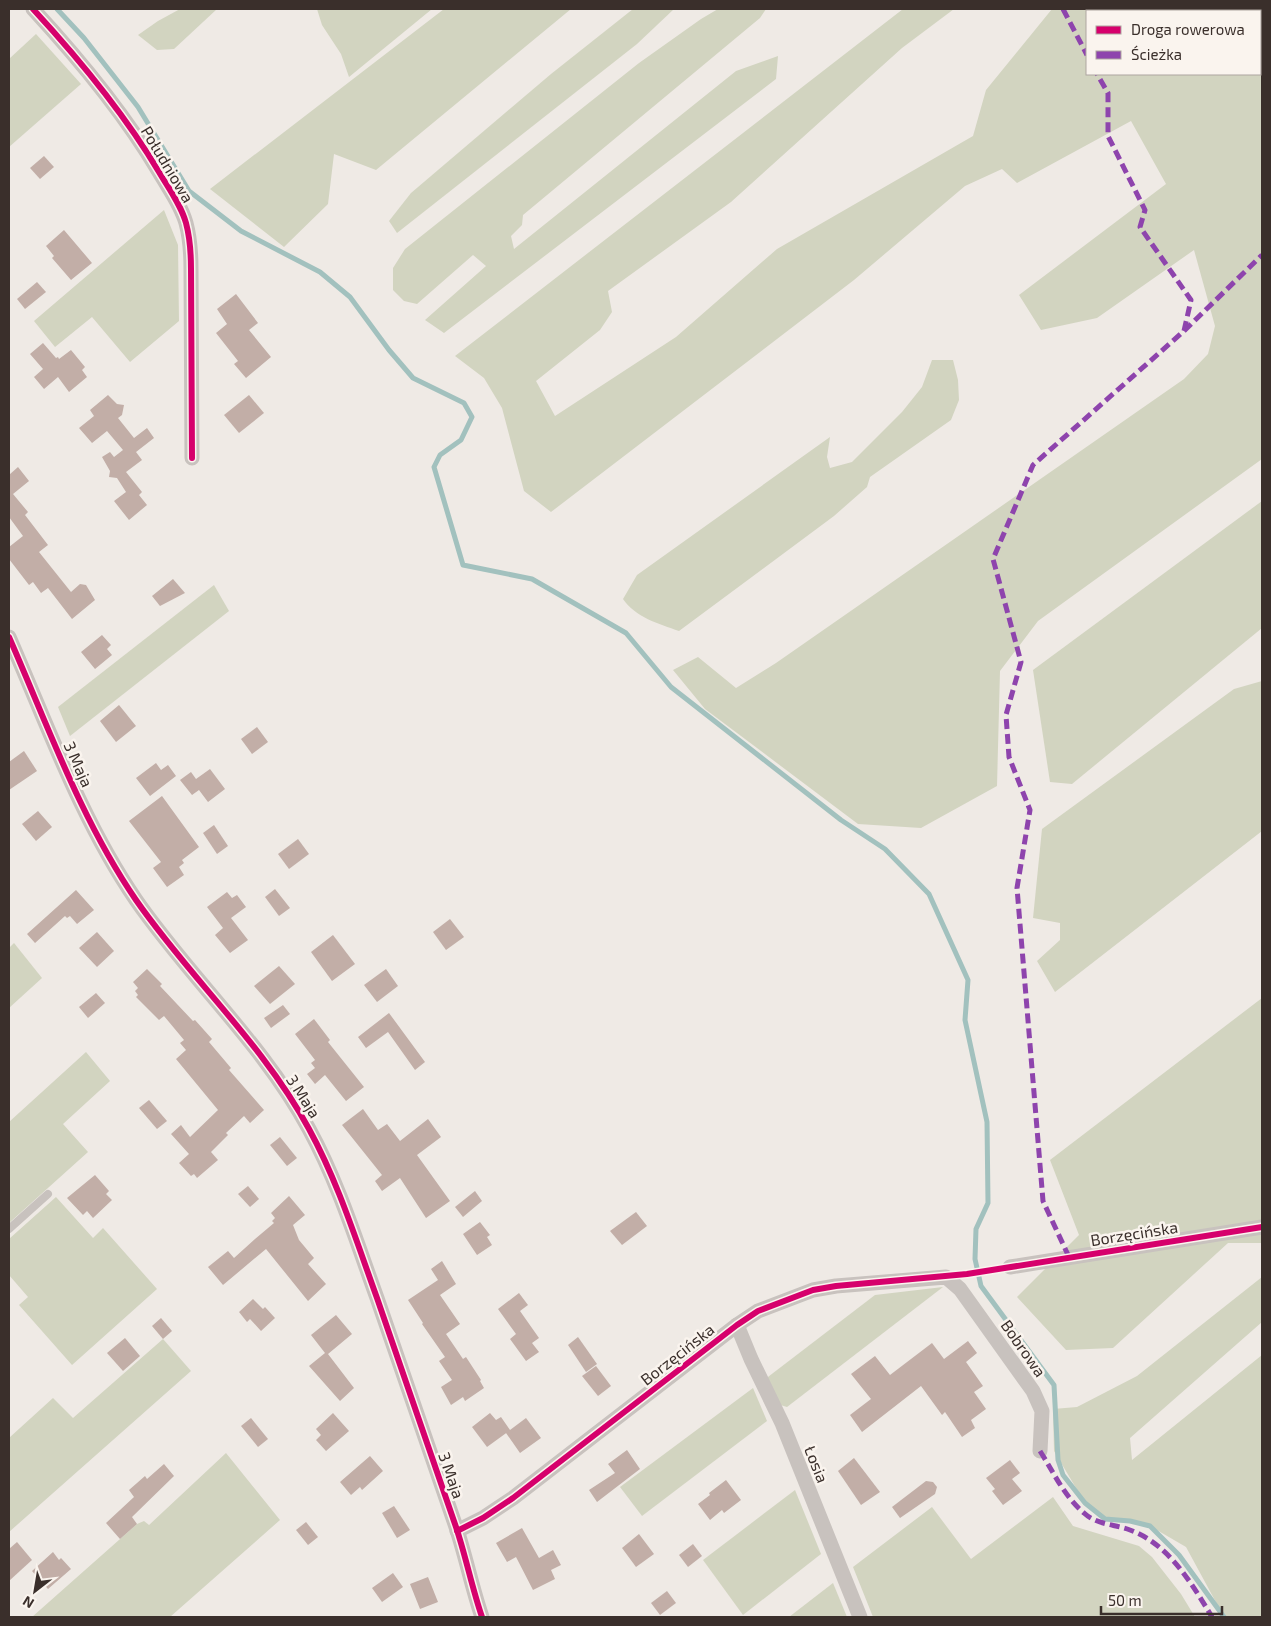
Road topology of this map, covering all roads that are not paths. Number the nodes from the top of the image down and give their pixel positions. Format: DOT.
graph roads {
  1 [pos="33,9"];
  2 [pos="192,458"];
  3 [pos="9,637"];
  4 [pos="48,1194"];
  5 [pos="1262,1227"];
  6 [pos="9,1229"];
  7 [pos="1010,1267"];
  8 [pos="946,1277"];
  9 [pos="737,1326"];
  10 [pos="1040,1451"];
  11 [pos="457,1531"];
  12 [pos="482,1617"];
  13 [pos="860,1617"];
  1 -- 2 [label="street, Południowa"];
  3 -- 11 [label="street, 3 Maja"];
  4 -- 6 [label="lane"];
  5 -- 7 [label="street, Borzęcińska"];
  8 -- 9 [label="street, Borzęcińska"];
  8 -- 10 [label="street, Bobrowa"];
  9 -- 11 [label="street, Borzęcińska"];
  9 -- 13 [label="street, Łosia"];
  11 -- 12 [label="street, 3 Maja"];
}
